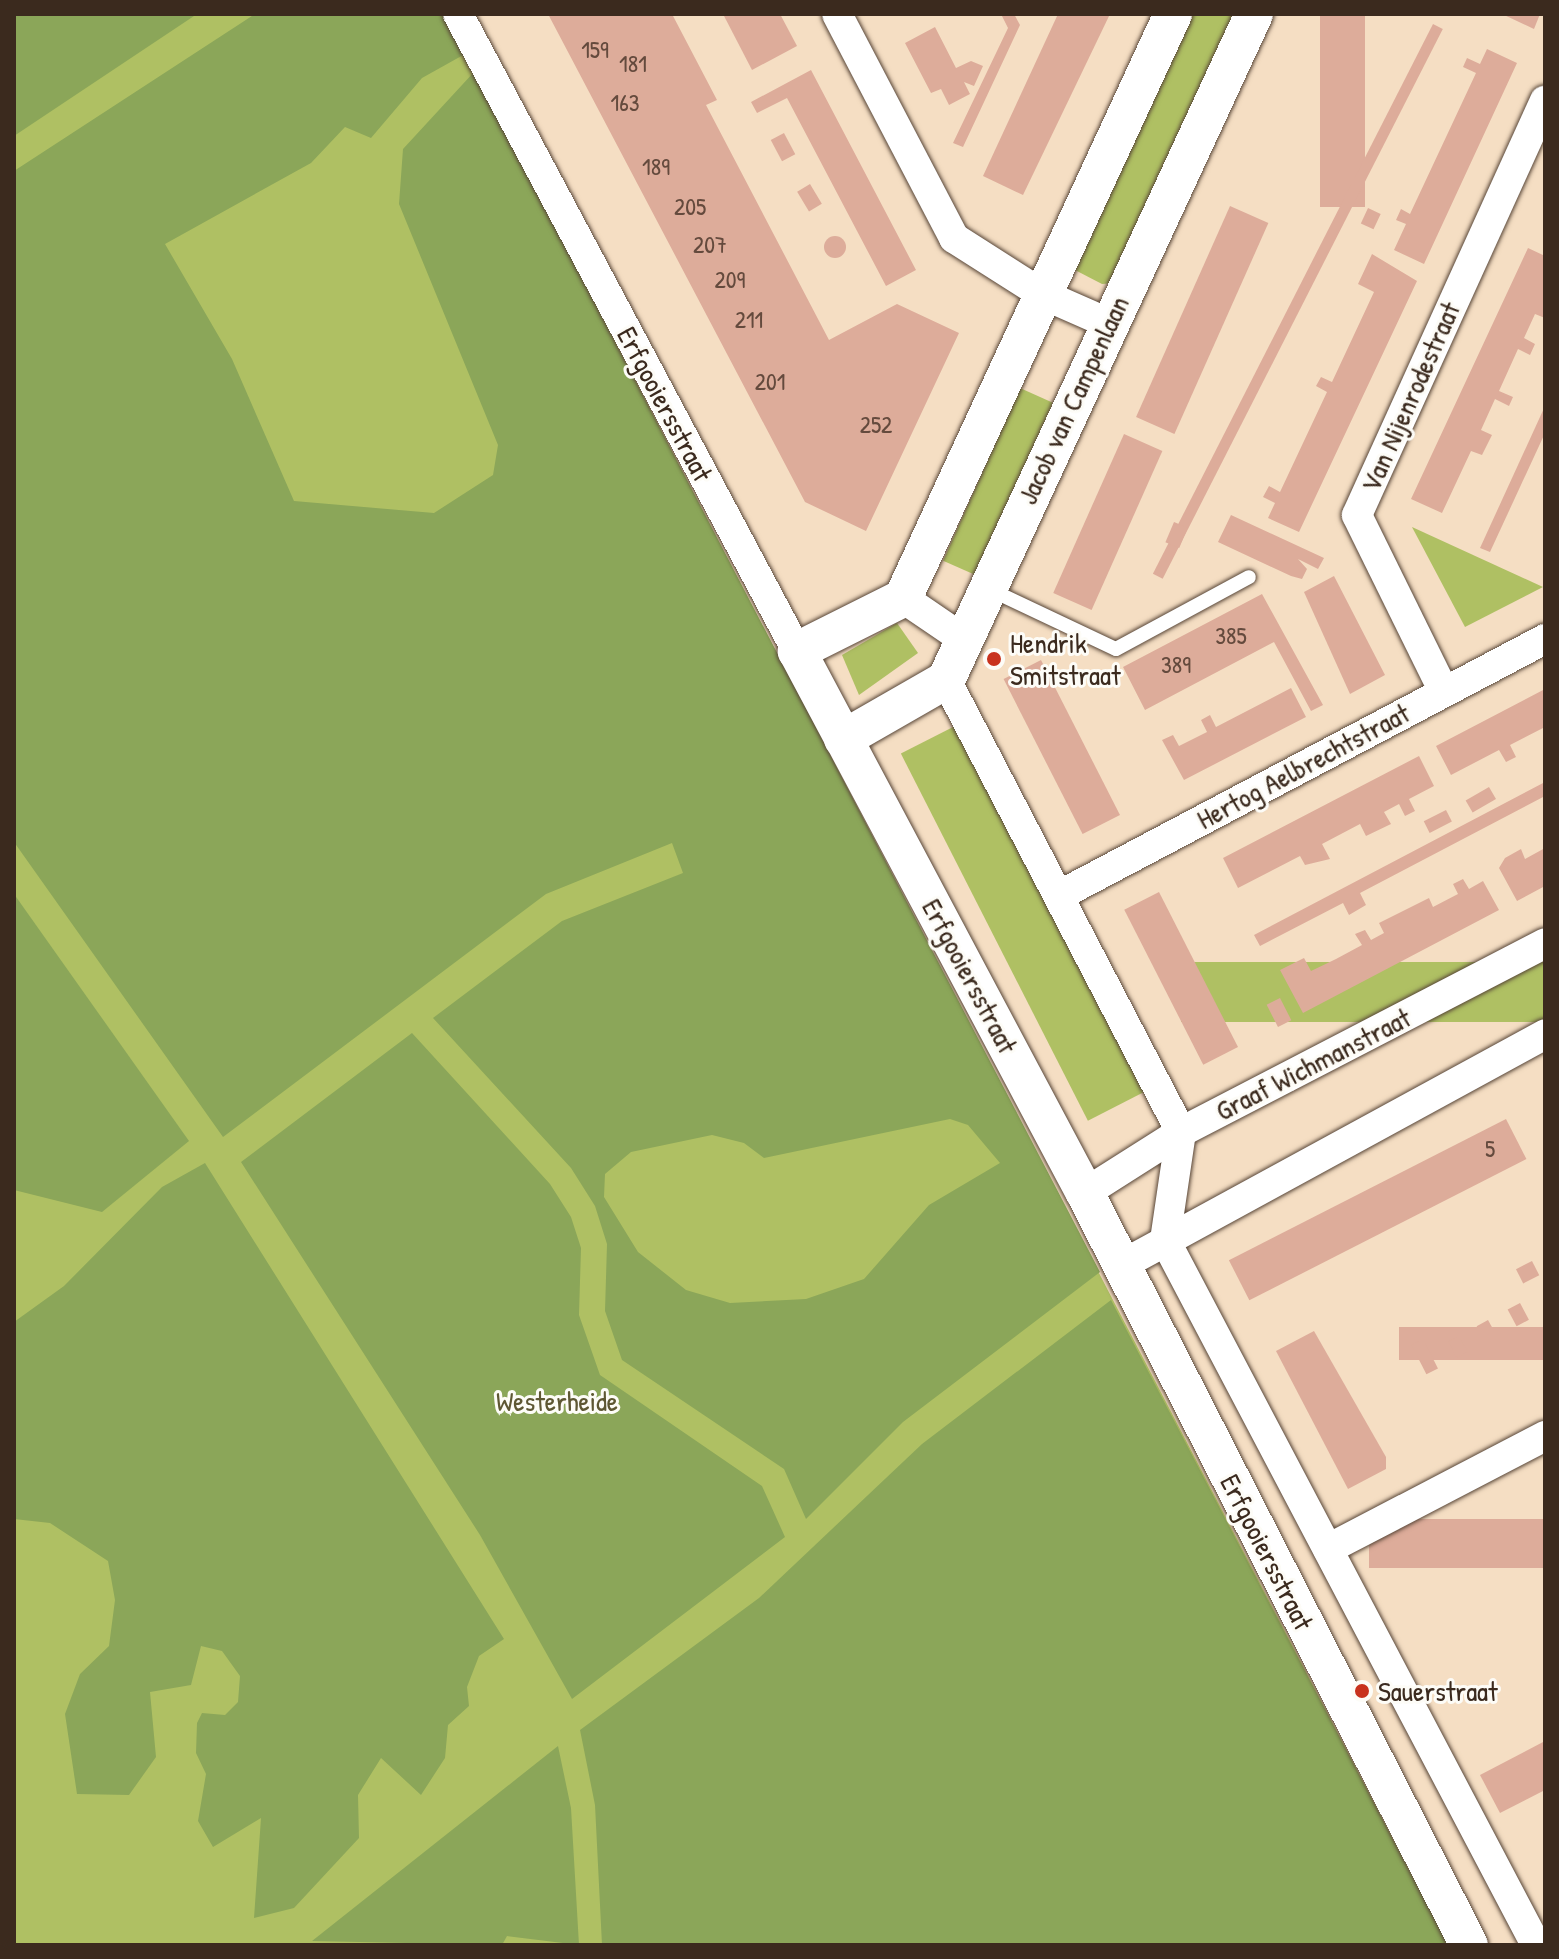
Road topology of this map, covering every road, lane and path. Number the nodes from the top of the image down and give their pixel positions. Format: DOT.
graph roads {
  1 [pos="458,14"];
  2 [pos="837,14"];
  3 [pos="1173,14"];
  4 [pos="1254,14"];
  5 [pos="1545,101"];
  6 [pos="1042,294"];
  7 [pos="1108,323"];
  8 [pos="1249,577"];
  9 [pos="987,588"];
  10 [pos="903,598"];
  11 [pos="963,639"];
  12 [pos="1545,639"];
  13 [pos="797,651"];
  14 [pos="946,680"];
  15 [pos="1444,692"];
  16 [pos="843,739"];
  17 [pos="1062,894"];
  18 [pos="1545,943"];
  19 [pos="1545,1034"];
  20 [pos="1181,1132"];
  21 [pos="1085,1193"];
  22 [pos="1165,1240"];
  23 [pos="1120,1266"];
  24 [pos="1545,1436"];
  25 [pos="1328,1549"];
  26 [pos="1469,1945"];
  27 [pos="1536,1945"];
  1 -- 13 [label="street, Erfgooiersstraat"];
  2 -- 6 [label="street"];
  3 -- 6 [label="street"];
  4 -- 7 [label="street, Jacob van Campenlaan"];
  5 -- 15 [label="street, Van Nijenrodestraat"];
  6 -- 7 [label="street"];
  6 -- 10 [label="street"];
  7 -- 9 [label="street, Jacob van Campenlaan"];
  8 -- 9 [label="lane"];
  9 -- 11 [label="street, Jacob van Campenlaan"];
  10 -- 11 [label="street"];
  10 -- 13 [label="street"];
  11 -- 14 [label="street, Jacob van Campenlaan"];
  12 -- 15 [label="street, Hertog Aelbrechtstraat"];
  13 -- 16 [label="street, Erfgooiersstraat"];
  14 -- 16 [label="street"];
  14 -- 17 [label="street"];
  15 -- 17 [label="street, Hertog Aelbrechtstraat"];
  16 -- 21 [label="street, Erfgooiersstraat"];
  17 -- 20 [label="street"];
  18 -- 20 [label="street, Graaf Wichmanstraat"];
  19 -- 22 [label="street"];
  20 -- 21 [label="street, Graaf Wichmanstraat"];
  20 -- 22 [label="street"];
  21 -- 23 [label="street, Erfgooiersstraat"];
  22 -- 23 [label="street"];
  22 -- 25 [label="street, Erfgooiersstraat"];
  23 -- 26 [label="street, Erfgooiersstraat"];
  24 -- 25 [label="street"];
  25 -- 27 [label="street, Erfgooiersstraat"];
}
